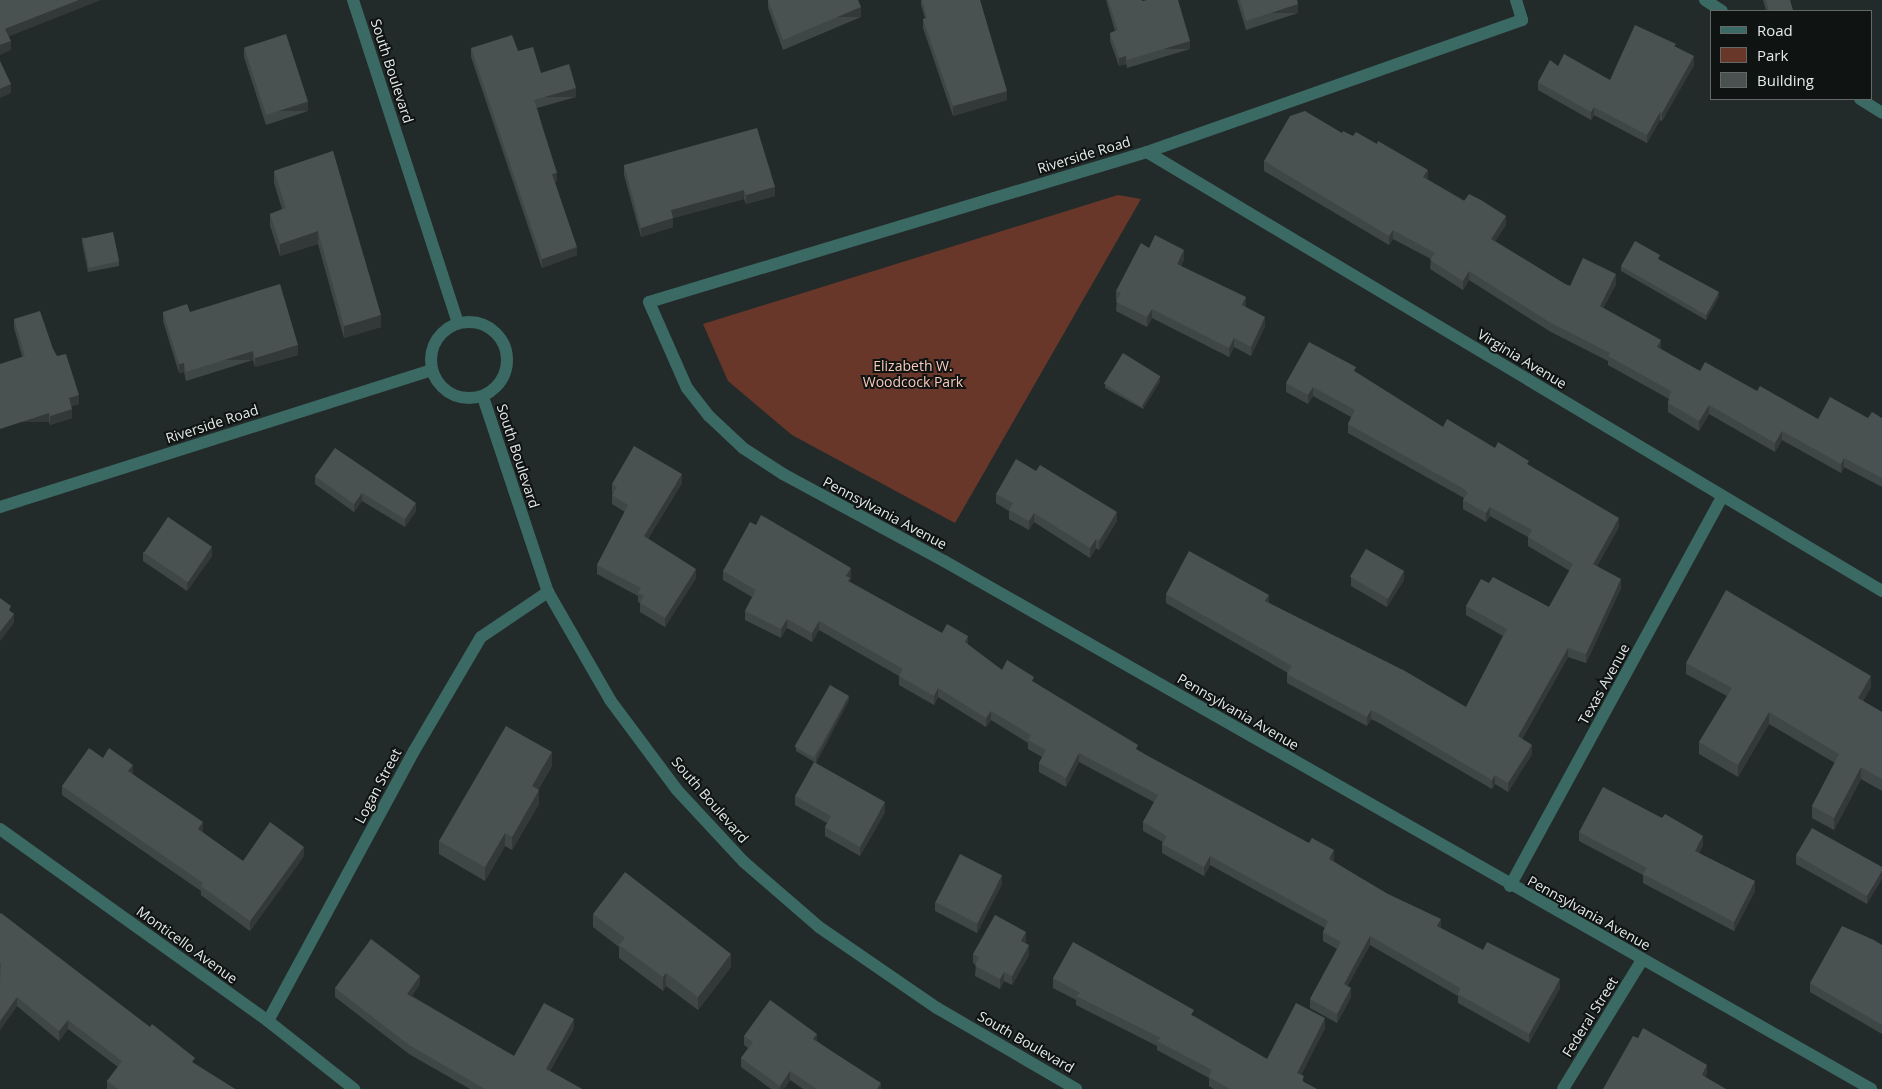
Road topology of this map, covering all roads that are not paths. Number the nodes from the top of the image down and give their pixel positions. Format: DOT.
graph roads {
  1 [pos="353,0"];
  2 [pos="1516,0"];
  3 [pos="1705,0"];
  4 [pos="1720,10"];
  5 [pos="1862,100"];
  6 [pos="1882,113"];
  7 [pos="1147,152"];
  8 [pos="649,302"];
  9 [pos="458,323"];
  10 [pos="432,370"];
  11 [pos="482,397"];
  12 [pos="1723,496"];
  13 [pos="0,507"];
  14 [pos="1882,591"];
  15 [pos="548,592"];
  16 [pos="1,834"];
  17 [pos="1510,886"];
  18 [pos="1642,960"];
  19 [pos="268,1022"];
  20 [pos="354,1089"];
  21 [pos="1076,1089"];
  22 [pos="1563,1089"];
  23 [pos="1871,1089"];
  1 -- 9 [label="street, South Boulevard"];
  2 -- 7 [label="street, Riverside Road"];
  3 -- 4 [label="street"];
  5 -- 6 [label="street"];
  7 -- 8 [label="street, Riverside Road"];
  7 -- 12 [label="street, Virginia Avenue"];
  8 -- 17 [label="street, Pennsylvania Avenue"];
  9 -- 10 [label="street"];
  9 -- 11 [label="street"];
  10 -- 11 [label="street"];
  10 -- 13 [label="street, Riverside Road"];
  11 -- 15 [label="street, South Boulevard"];
  12 -- 14 [label="street, Virginia Avenue"];
  12 -- 17 [label="street, Texas Avenue"];
  15 -- 19 [label="street, Logan Street"];
  15 -- 21 [label="street, South Boulevard"];
  16 -- 19 [label="street, Monticello Avenue"];
  17 -- 18 [label="street, Pennsylvania Avenue"];
  18 -- 22 [label="street, Federal Street"];
  18 -- 23 [label="street, Pennsylvania Avenue"];
  19 -- 20 [label="street, Monticello Avenue"];
}
